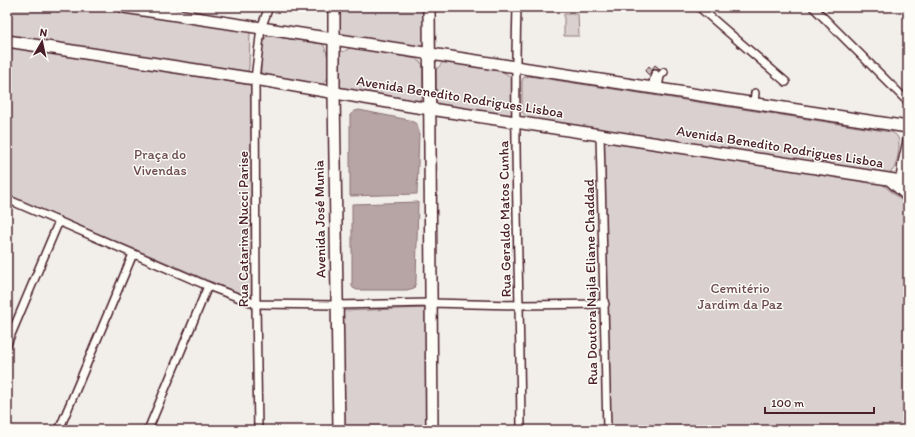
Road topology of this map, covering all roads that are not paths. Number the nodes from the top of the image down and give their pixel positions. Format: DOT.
graph roads {
  1 [pos="124,7"];
  2 [pos="269,7"];
  3 [pos="334,7"];
  4 [pos="430,7"];
  5 [pos="517,7"];
  6 [pos="699,7"];
  7 [pos="813,7"];
  8 [pos="147,9"];
  9 [pos="261,28"];
  10 [pos="334,39"];
  11 [pos="7,41"];
  12 [pos="430,54"];
  13 [pos="515,67"];
  14 [pos="664,72"];
  15 [pos="655,74"];
  16 [pos="255,79"];
  17 [pos="786,82"];
  18 [pos="655,88"];
  19 [pos="334,93"];
  20 [pos="905,99"];
  21 [pos="430,109"];
  22 [pos="515,122"];
  23 [pos="908,127"];
  24 [pos="600,134"];
  25 [pos="908,136"];
  26 [pos="886,179"];
  27 [pos="904,181"];
  28 [pos="907,198"];
  29 [pos="7,200"];
  30 [pos="59,221"];
  31 [pos="133,254"];
  32 [pos="208,286"];
  33 [pos="430,303"];
  34 [pos="256,304"];
  35 [pos="605,304"];
  36 [pos="336,305"];
  37 [pos="520,305"];
  38 [pos="7,344"];
  39 [pos="59,430"];
  40 [pos="148,430"];
  41 [pos="258,430"];
  42 [pos="339,430"];
  43 [pos="432,430"];
  44 [pos="521,430"];
  45 [pos="607,430"];
  1 -- 8 [label="main road"];
  2 -- 9 [label="street, Rua Catarina Nucci Parise"];
  3 -- 10 [label="main road, Avenida José Munia"];
  4 -- 12 [label="main road"];
  5 -- 13 [label="street, Rua Geraldo Matos Cunha"];
  6 -- 17 [label="street"];
  7 -- 20 [label="street"];
  8 -- 9 [label="main road"];
  9 -- 10 [label="main road"];
  9 -- 16 [label="street, Rua Catarina Nucci Parise"];
  10 -- 12 [label="main road"];
  10 -- 19 [label="main road, Avenida José Munia"];
  11 -- 16 [label="main road, Avenida Benedito Rodrigues Lisboa"];
  12 -- 13 [label="main road"];
  12 -- 21 [label="main road"];
  13 -- 18 [label="main road"];
  13 -- 22 [label="street, Rua Geraldo Matos Cunha"];
  14 -- 18 [label="street"];
  15 -- 18 [label="street"];
  16 -- 19 [label="main road, Avenida Benedito Rodrigues Lisboa"];
  16 -- 34 [label="street, Rua Catarina Nucci Parise"];
  18 -- 23 [label="main road"];
  19 -- 21 [label="main road, Avenida Benedito Rodrigues Lisboa"];
  19 -- 36 [label="main road, Avenida José Munia"];
  21 -- 22 [label="main road, Avenida Benedito Rodrigues Lisboa"];
  21 -- 33 [label="main road"];
  22 -- 24 [label="main road, Avenida Benedito Rodrigues Lisboa"];
  22 -- 37 [label="street, Rua Geraldo Matos Cunha"];
  24 -- 26 [label="main road, Avenida Benedito Rodrigues Lisboa"];
  24 -- 35 [label="street, Rua Doutora Najla Eliane Chaddad"];
  25 -- 27 [label="street"];
  26 -- 27 [label="main road, Avenida Benedito Rodrigues Lisboa"];
  26 -- 28 [label="street"];
  27 -- 28 [label="street"];
  29 -- 30 [label="street"];
  30 -- 31 [label="street"];
  30 -- 38 [label="street"];
  31 -- 32 [label="street"];
  31 -- 39 [label="street"];
  32 -- 34 [label="street"];
  32 -- 40 [label="street"];
  33 -- 36 [label="street"];
  33 -- 37 [label="street"];
  33 -- 43 [label="main road"];
  34 -- 36 [label="street"];
  34 -- 41 [label="street, Rua Catarina Nucci Parise"];
  35 -- 37 [label="street"];
  35 -- 45 [label="street, Rua Doutora Najla Eliane Chaddad"];
  36 -- 42 [label="main road, Avenida José Munia"];
  37 -- 44 [label="street, Rua Geraldo Matos Cunha"];
}
